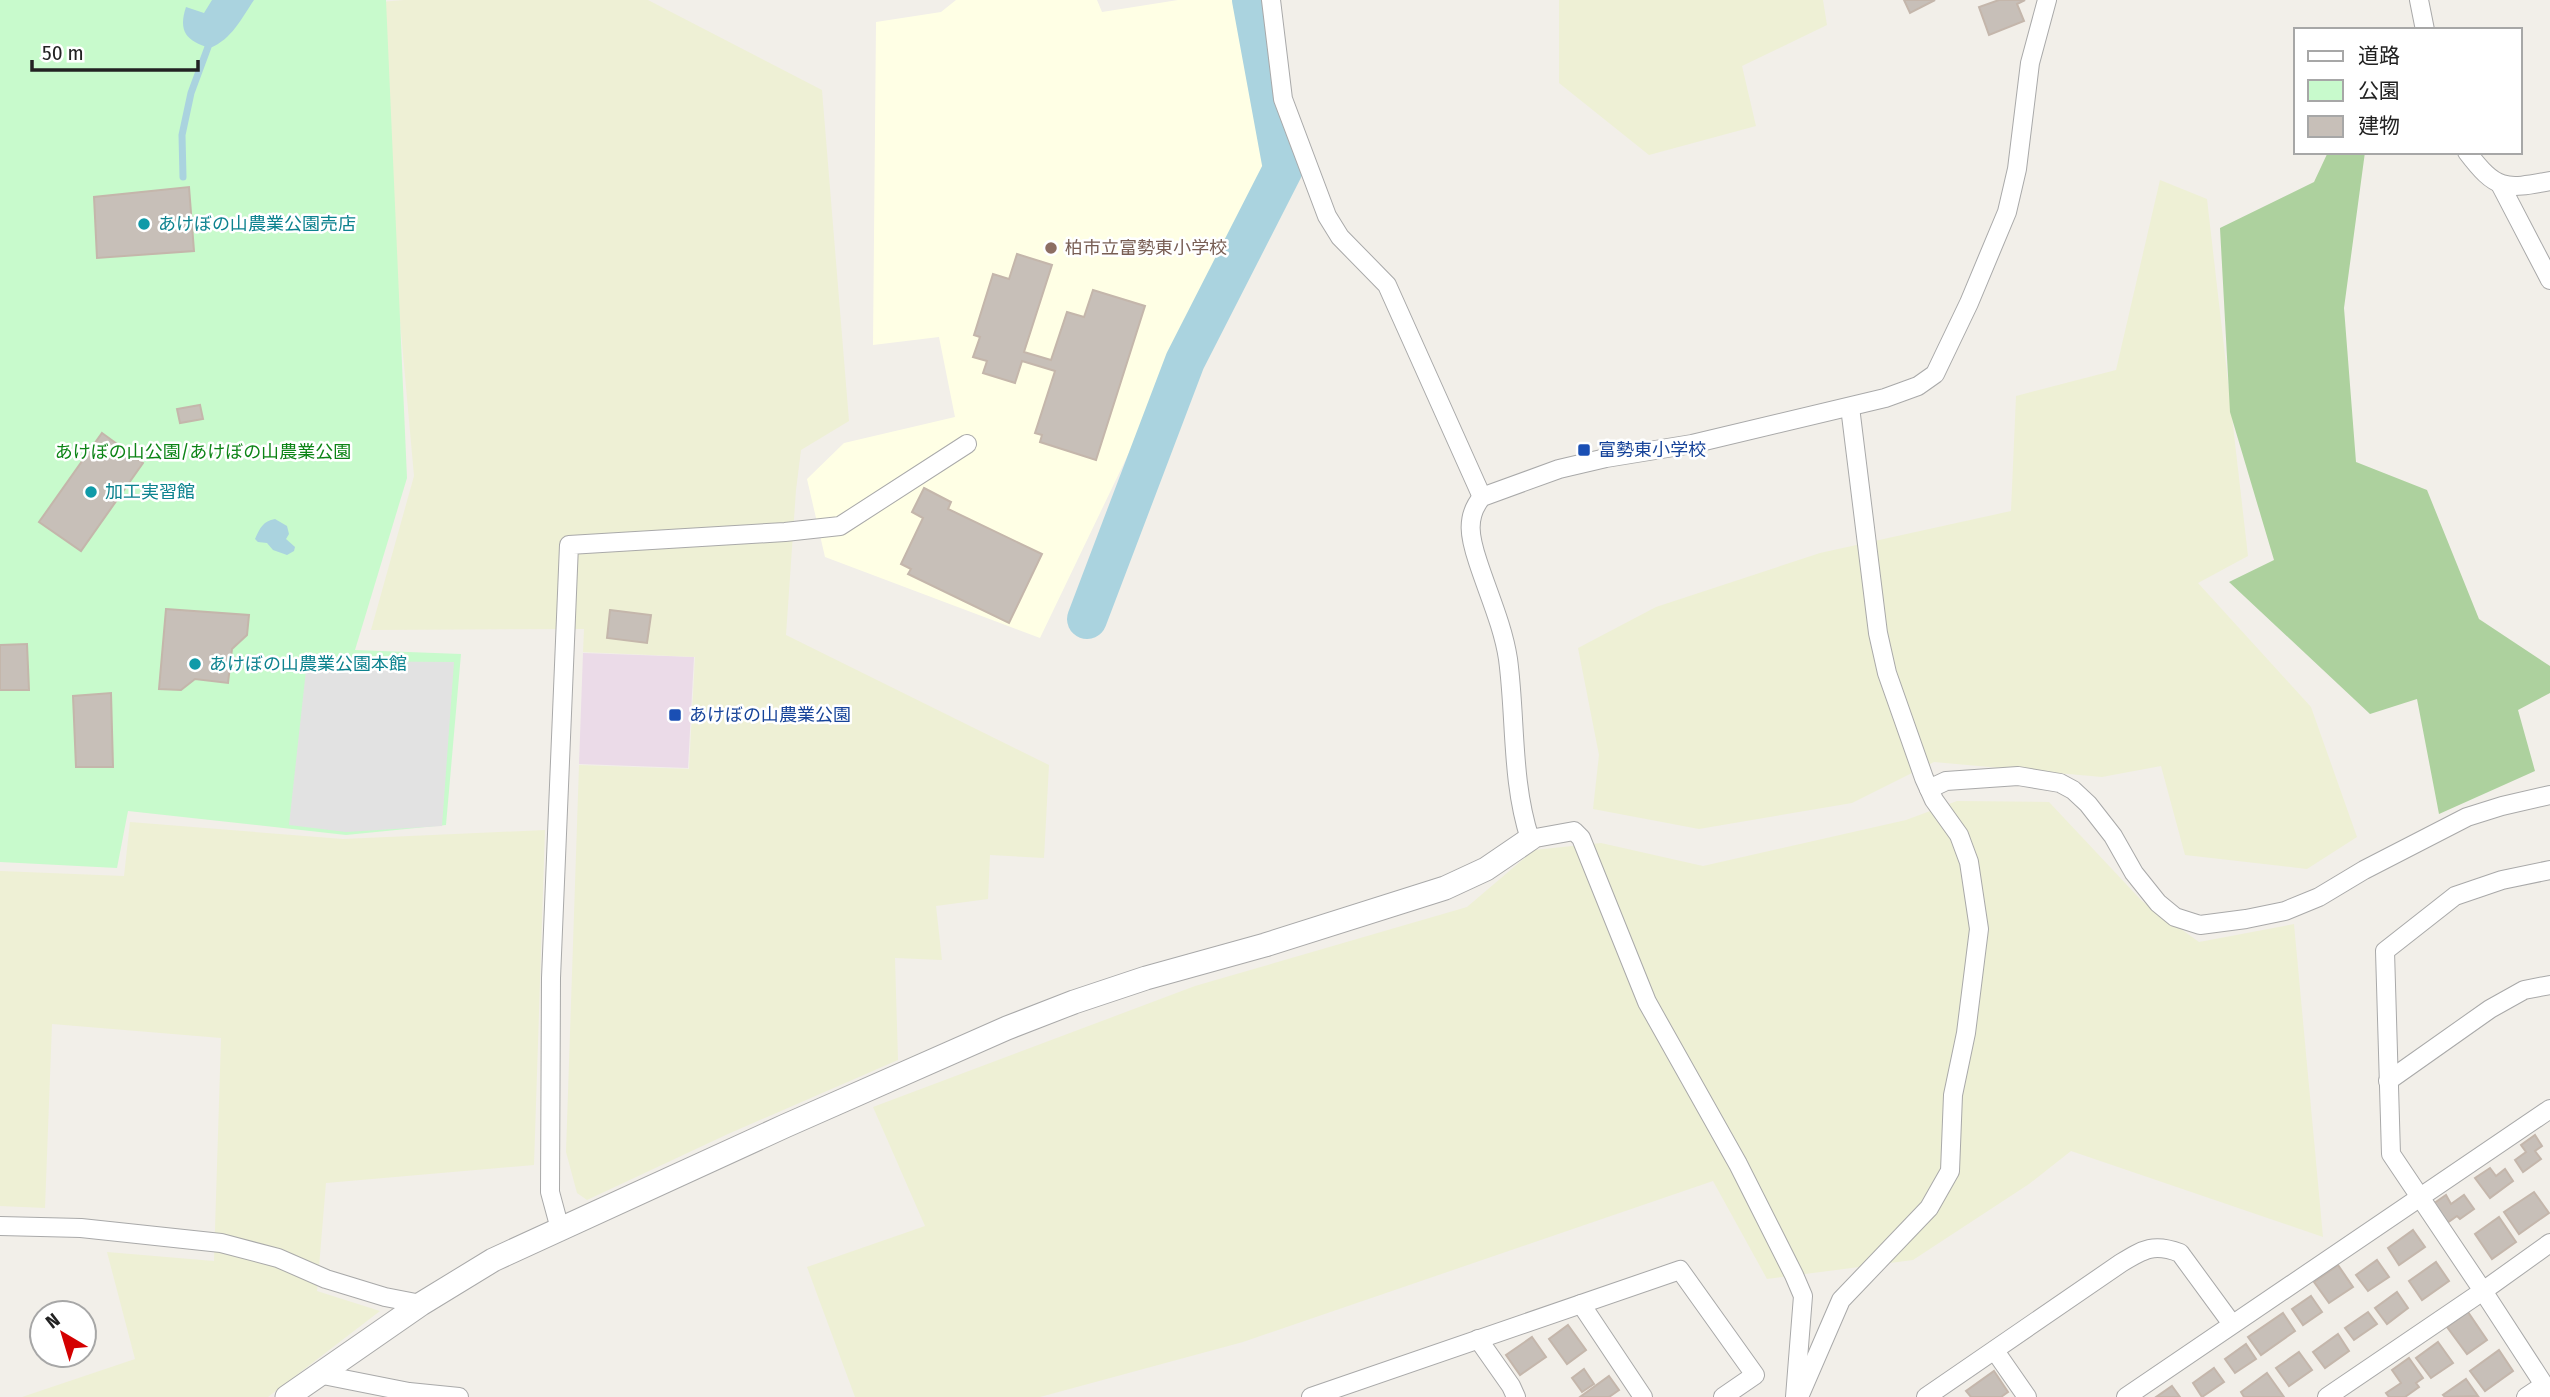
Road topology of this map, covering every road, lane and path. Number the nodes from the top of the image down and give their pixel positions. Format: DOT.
graph roads {
  1 [pos="1271,0"];
  2 [pos="2047,0"];
  3 [pos="2419,0"];
  4 [pos="2425,28"];
  5 [pos="2469,154"];
  6 [pos="2550,181"];
  7 [pos="2501,186"];
  8 [pos="2550,279"];
  9 [pos="1850,407"];
  10 [pos="967,444"];
  11 [pos="1482,497"];
  12 [pos="1929,789"];
  13 [pos="2550,795"];
  14 [pos="1531,839"];
  15 [pos="2550,870"];
  16 [pos="2550,985"];
  17 [pos="2388,1082"];
  18 [pos="2550,1109"];
  19 [pos="2418,1197"];
  20 [pos="0,1226"];
  21 [pos="560,1229"];
  22 [pos="2550,1243"];
  23 [pos="2483,1292"];
  24 [pos="421,1304"];
  25 [pos="1581,1304"];
  26 [pos="2232,1324"];
  27 [pos="1478,1339"];
  28 [pos="1995,1351"];
  29 [pos="318,1374"];
  30 [pos="2547,1389"];
  31 [pos="287,1397"];
  32 [pos="459,1397"];
  33 [pos="1311,1397"];
  34 [pos="1516,1397"];
  35 [pos="1643,1397"];
  36 [pos="1723,1397"];
  37 [pos="1797,1397"];
  38 [pos="1926,1397"];
  39 [pos="2027,1397"];
  40 [pos="2126,1397"];
  41 [pos="2328,1397"];
  42 [pos="2526,1397"];
  1 -- 11 [label="street"];
  2 -- 9 [label="street"];
  3 -- 4 [label="street"];
  5 -- 7 [label="street"];
  6 -- 7 [label="street"];
  7 -- 8 [label="street"];
  9 -- 11 [label="street"];
  9 -- 12 [label="street"];
  10 -- 21 [label="street"];
  11 -- 14 [label="street"];
  12 -- 13 [label="street"];
  12 -- 37 [label="street"];
  14 -- 21 [label="street"];
  14 -- 37 [label="street"];
  15 -- 17 [label="street"];
  16 -- 17 [label="street"];
  17 -- 19 [label="street"];
  18 -- 19 [label="street"];
  19 -- 23 [label="street"];
  19 -- 26 [label="street"];
  20 -- 24 [label="street"];
  21 -- 24 [label="street"];
  22 -- 23 [label="street"];
  23 -- 30 [label="street"];
  23 -- 41 [label="street"];
  24 -- 29 [label="street"];
  25 -- 27 [label="street"];
  25 -- 35 [label="street"];
  25 -- 36 [label="street"];
  26 -- 28 [label="street"];
  26 -- 40 [label="street"];
  27 -- 33 [label="street"];
  27 -- 34 [label="street"];
  28 -- 38 [label="street"];
  28 -- 39 [label="street"];
  29 -- 31 [label="street"];
  29 -- 32 [label="street"];
  30 -- 42 [label="street"];
}
